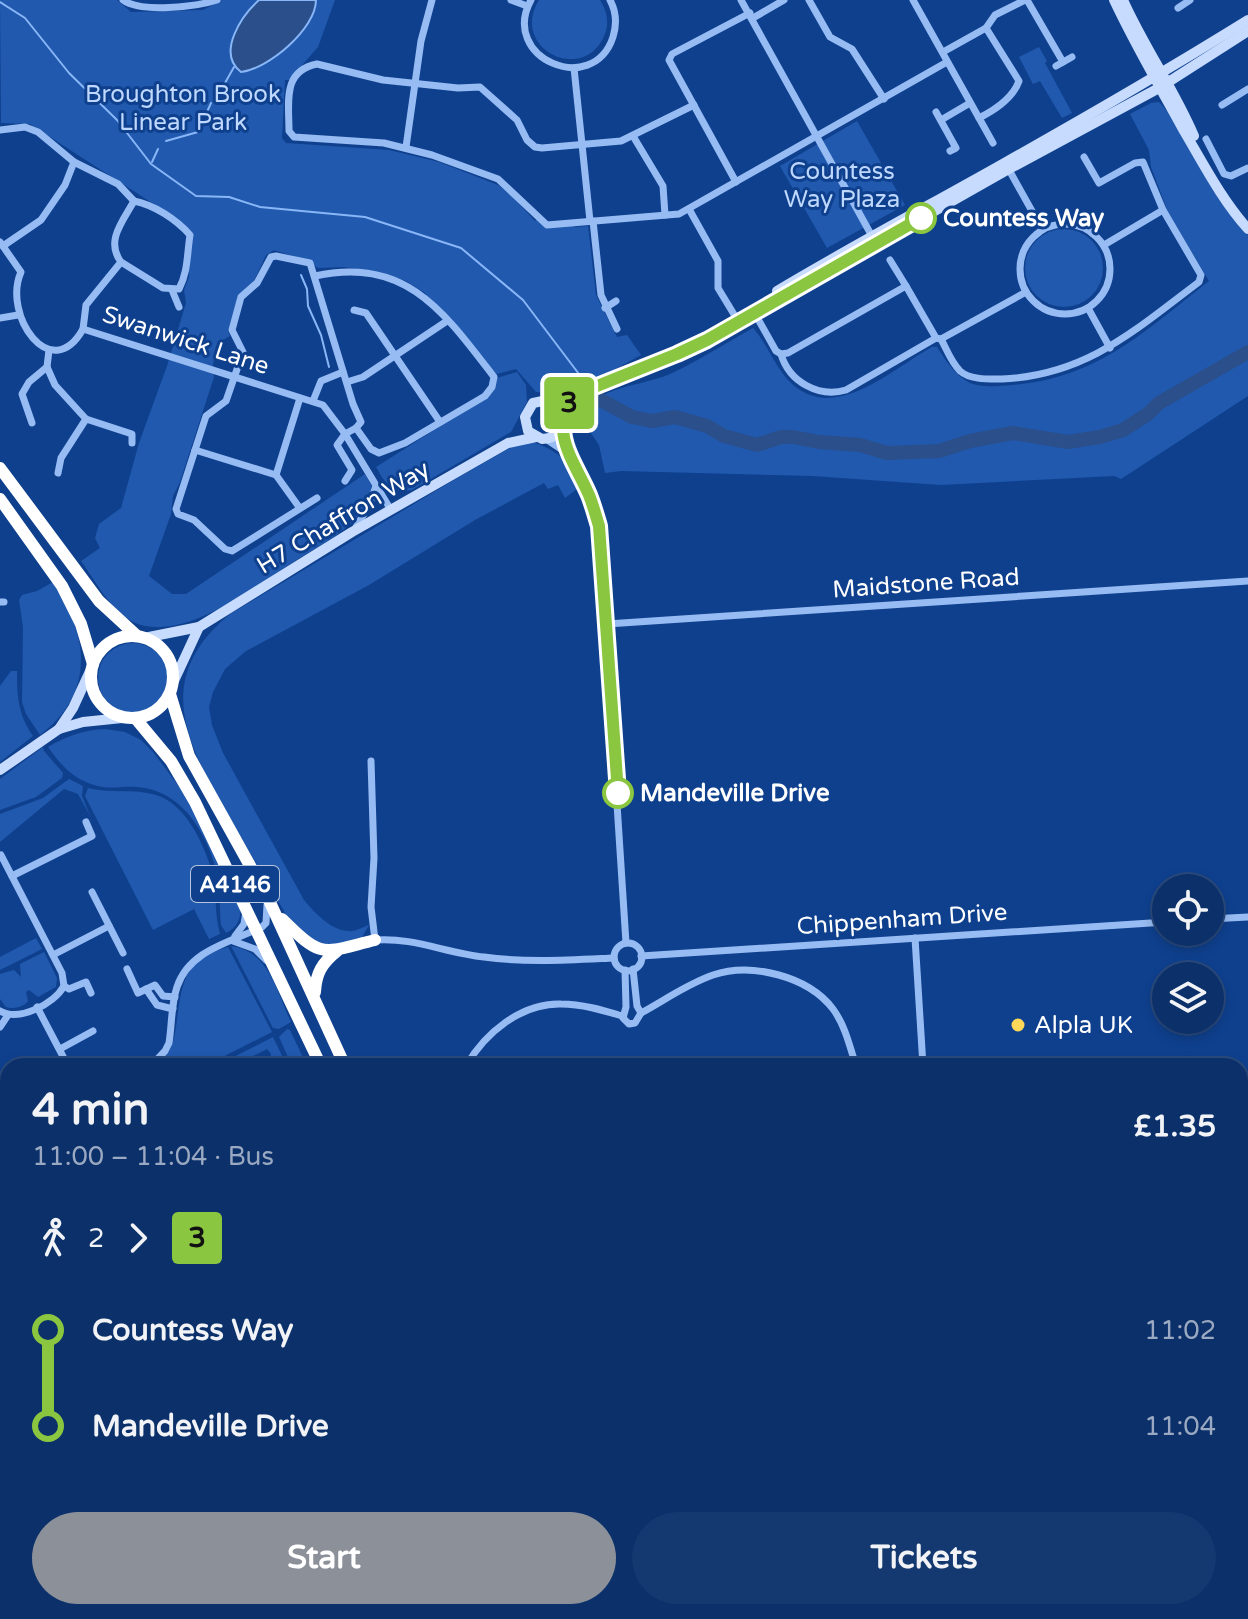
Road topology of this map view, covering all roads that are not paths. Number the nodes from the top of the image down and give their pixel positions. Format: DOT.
graph roads {
  1 [pos="123,0"];
  2 [pos="217,0"];
  3 [pos="432,0"];
  4 [pos="511,0"];
  5 [pos="610,0"];
  6 [pos="741,0"];
  7 [pos="784,0"];
  8 [pos="809,0"];
  9 [pos="913,0"];
  10 [pos="1026,0"];
  11 [pos="1114,0"];
  12 [pos="1123,0"];
  13 [pos="1190,0"];
  14 [pos="529,3"];
  15 [pos="1178,8"];
  16 [pos="752,16"];
  17 [pos="1248,20"];
  18 [pos="986,28"];
  19 [pos="1248,31"];
  20 [pos="943,52"];
  21 [pos="1072,57"];
  22 [pos="947,62"];
  23 [pos="574,68"];
  24 [pos="1157,75"];
  25 [pos="416,83"];
  26 [pos="1164,86"];
  27 [pos="1248,89"];
  28 [pos="884,99"];
  29 [pos="970,103"];
  30 [pos="694,105"];
  31 [pos="1222,105"];
  32 [pos="979,118"];
  33 [pos="0,130"];
  34 [pos="633,136"];
  35 [pos="817,137"];
  36 [pos="1206,139"];
  37 [pos="993,143"];
  38 [pos="581,145"];
  39 [pos="406,147"];
  40 [pos="950,151"];
  41 [pos="1084,157"];
  42 [pos="74,162"];
  43 [pos="1007,166"];
  44 [pos="1248,168"];
  45 [pos="736,182"];
  46 [pos="134,201"];
  47 [pos="689,209"];
  48 [pos="1163,210"];
  49 [pos="665,215"];
  50 [pos="592,221"];
  51 [pos="1042,229"];
  52 [pos="1248,229"];
  53 [pos="874,239"];
  54 [pos="2,244"];
  55 [pos="1104,245"];
  56 [pos="890,260"];
  57 [pos="121,262"];
  58 [pos="315,276"];
  59 [pos="906,286"];
  60 [pos="172,290"];
  61 [pos="1026,292"];
  62 [pos="616,301"];
  63 [pos="179,307"];
  64 [pos="605,308"];
  65 [pos="1088,308"];
  66 [pos="354,310"];
  67 [pos="754,312"];
  68 [pos="18,315"];
  69 [pos="0,318"];
  70 [pos="737,319"];
  71 [pos="447,321"];
  72 [pos="83,329"];
  73 [pos="617,329"];
  74 [pos="939,338"];
  75 [pos="1110,348"];
  76 [pos="49,350"];
  77 [pos="781,354"];
  78 [pos="396,356"];
  79 [pos="47,367"];
  80 [pos="343,372"];
  81 [pos="236,376"];
  82 [pos="347,382"];
  83 [pos="577,394"];
  84 [pos="300,398"];
  85 [pos="549,400"];
  86 [pos="313,401"];
  87 [pos="564,415"];
  88 [pos="86,419"];
  89 [pos="440,422"];
  90 [pos="525,422"];
  91 [pos="32,423"];
  92 [pos="140,427"];
  93 [pos="356,428"];
  94 [pos="563,428"];
  95 [pos="345,434"];
  96 [pos="541,438"];
  97 [pos="508,443"];
  98 [pos="195,450"];
  99 [pos="567,453"];
  100 [pos="0,468"];
  101 [pos="58,473"];
  102 [pos="276,475"];
  103 [pos="345,481"];
  104 [pos="376,486"];
  105 [pos="317,498"];
  106 [pos="0,499"];
  107 [pos="299,507"];
  108 [pos="391,510"];
  109 [pos="352,532"];
  110 [pos="1248,581"];
  111 [pos="607,624"];
  112 [pos="199,627"];
  113 [pos="140,637"];
  114 [pos="92,667"];
  115 [pos="172,688"];
  116 [pos="122,718"];
  117 [pos="136,719"];
  118 [pos="59,729"];
  119 [pos="371,761"];
  120 [pos="0,770"];
  121 [pos="86,822"];
  122 [pos="1,855"];
  123 [pos="12,876"];
  124 [pos="92,892"];
  125 [pos="268,898"];
  126 [pos="246,908"];
  127 [pos="274,911"];
  128 [pos="1248,917"];
  129 [pos="1224,918"];
  130 [pos="1152,923"];
  131 [pos="109,926"];
  132 [pos="256,929"];
  133 [pos="915,938"];
  134 [pos="231,940"];
  135 [pos="375,940"];
  136 [pos="626,943"];
  137 [pos="337,951"];
  138 [pos="123,953"];
  139 [pos="53,955"];
  140 [pos="641,956"];
  141 [pos="614,958"];
  142 [pos="127,969"];
  143 [pos="629,970"];
  144 [pos="281,979"];
  145 [pos="64,986"];
  146 [pos="146,989"];
  147 [pos="91,993"];
  148 [pos="175,997"];
  149 [pos="315,997"];
  150 [pos="37,1007"];
  151 [pos="626,1007"];
  152 [pos="173,1009"];
  153 [pos="639,1010"];
  154 [pos="4,1013"];
  155 [pos="622,1016"];
  156 [pos="0,1027"];
  157 [pos="93,1031"];
  158 [pos="60,1049"];
  159 [pos="64,1058"];
  160 [pos="158,1058"];
  161 [pos="317,1058"];
  162 [pos="342,1058"];
  163 [pos="471,1058"];
  164 [pos="853,1058"];
  165 [pos="922,1058"];
  1 -- 2 [label="street"];
  3 -- 25 [label="street"];
  4 -- 14 [label="street"];
  5 -- 23 [label="street"];
  6 -- 16 [label="street"];
  7 -- 16 [label="street"];
  8 -- 28 [label="street"];
  9 -- 20 [label="street"];
  10 -- 18 [label="street"];
  10 -- 21 [label="street"];
  11 -- 24 [label="street"];
  12 -- 24 [label="street"];
  13 -- 15 [label="street"];
  14 -- 23 [label="street"];
  16 -- 30 [label="street"];
  16 -- 35 [label="street"];
  17 -- 24 [label="street"];
  18 -- 20 [label="street"];
  18 -- 32 [label="street"];
  19 -- 26 [label="street"];
  20 -- 22 [label="street"];
  22 -- 28 [label="street"];
  22 -- 29 [label="street"];
  23 -- 38 [label="street"];
  24 -- 26 [label="street"];
  24 -- 43 [label="street"];
  25 -- 38 [label="street"];
  25 -- 39 [label="street"];
  25 -- 39 [label="street"];
  26 -- 43 [label="street"];
  26 -- 52 [label="street"];
  27 -- 31 [label="street"];
  28 -- 35 [label="street"];
  29 -- 32 [label="street"];
  29 -- 40 [label="street"];
  30 -- 34 [label="street"];
  30 -- 45 [label="street"];
  32 -- 37 [label="street"];
  33 -- 42 [label="street"];
  34 -- 38 [label="street"];
  34 -- 49 [label="street"];
  35 -- 45 [label="street"];
  35 -- 53 [label="street"];
  36 -- 44 [label="street"];
  38 -- 50 [label="street"];
  39 -- 50 [label="street"];
  41 -- 48 [label="street"];
  42 -- 46 [label="street"];
  42 -- 54 [label="street"];
  43 -- 51 [label="street"];
  43 -- 53 [label="street"];
  45 -- 47 [label="street"];
  46 -- 57 [label="street"];
  46 -- 60 [label="street"];
  47 -- 49 [label="street"];
  47 -- 70 [label="street"];
  48 -- 55 [label="street"];
  48 -- 75 [label="street"];
  49 -- 50 [label="street"];
  50 -- 64 [label="street"];
  51 -- 55 [label="street"];
  51 -- 61 [label="street"];
  53 -- 67 [label="street"];
  53 -- 70 [label="street"];
  54 -- 68 [label="street"];
  55 -- 65 [label="street"];
  56 -- 59 [label="street"];
  57 -- 60 [label="street"];
  57 -- 72 [label="street"];
  58 -- 71 [label="street"];
  58 -- 80 [label="street"];
  58 -- 81 [label="street"];
  59 -- 74 [label="street"];
  59 -- 77 [label="street"];
  60 -- 63 [label="street"];
  61 -- 65 [label="street"];
  61 -- 74 [label="street"];
  62 -- 64 [label="street"];
  64 -- 73 [label="street"];
  65 -- 75 [label="street"];
  66 -- 78 [label="street"];
  67 -- 70 [label="street"];
  67 -- 77 [label="street"];
  68 -- 69 [label="street"];
  68 -- 76 [label="street"];
  70 -- 83 [label="street"];
  71 -- 78 [label="street"];
  71 -- 89 [label="street"];
  72 -- 76 [label="street, Swanwick Lane"];
  72 -- 81 [label="street, Swanwick Lane"];
  74 -- 75 [label="street"];
  74 -- 77 [label="street"];
  76 -- 79 [label="street"];
  78 -- 82 [label="street"];
  78 -- 89 [label="street"];
  79 -- 88 [label="street"];
  79 -- 91 [label="street"];
  80 -- 82 [label="street"];
  80 -- 86 [label="street"];
  81 -- 84 [label="street, Swanwick Lane"];
  81 -- 98 [label="street"];
  82 -- 93 [label="street"];
  83 -- 85 [label="street"];
  83 -- 87 [label="street"];
  84 -- 86 [label="street, Swanwick Lane"];
  84 -- 102 [label="street"];
  85 -- 87 [label="street"];
  85 -- 90 [label="street"];
  86 -- 95 [label="street"];
  87 -- 94 [label="street"];
  88 -- 92 [label="street"];
  88 -- 101 [label="street"];
  89 -- 93 [label="street"];
  90 -- 96 [label="street"];
  90 -- 97 [label="street, H7 Chaffron Way"];
  93 -- 95 [label="street"];
  94 -- 96 [label="street"];
  94 -- 99 [label="street"];
  95 -- 103 [label="street"];
  95 -- 104 [label="street"];
  96 -- 97 [label="street, H7 Chaffron Way"];
  96 -- 99 [label="street"];
  97 -- 108 [label="street, H7 Chaffron Way"];
  98 -- 102 [label="street"];
  98 -- 107 [label="street"];
  99 -- 111 [label="street"];
  100 -- 113 [label="highway, A4146"];
  102 -- 107 [label="street"];
  104 -- 108 [label="street"];
  104 -- 109 [label="street"];
  105 -- 107 [label="street"];
  106 -- 114 [label="highway"];
  108 -- 109 [label="street, H7 Chaffron Way"];
  109 -- 112 [label="street, H7 Chaffron Way"];
  110 -- 111 [label="street, Maidstone Road"];
  111 -- 136 [label="street"];
  112 -- 113 [label="street, H7 Chaffron Way"];
  112 -- 115 [label="street"];
  113 -- 114 [label="highway"];
  113 -- 115 [label="highway, A4146"];
  114 -- 116 [label="highway"];
  114 -- 118 [label="street"];
  115 -- 117 [label="highway"];
  115 -- 125 [label="highway, A4146"];
  116 -- 117 [label="highway"];
  116 -- 118 [label="street"];
  117 -- 126 [label="highway, A4146"];
  118 -- 120 [label="street"];
  119 -- 135 [label="street"];
  121 -- 123 [label="street"];
  122 -- 123 [label="street"];
  123 -- 139 [label="street"];
  124 -- 131 [label="street"];
  125 -- 127 [label="highway, A4146"];
  125 -- 132 [label="street"];
  126 -- 132 [label="highway, A4146"];
  126 -- 134 [label="street"];
  127 -- 137 [label="highway"];
  127 -- 149 [label="highway, A4146"];
  128 -- 129 [label="street"];
  130 -- 133 [label="street, Chippenham Drive"];
  131 -- 138 [label="street"];
  131 -- 139 [label="street"];
  132 -- 134 [label="street"];
  132 -- 144 [label="highway, A4146"];
  133 -- 140 [label="street, Chippenham Drive"];
  133 -- 165 [label="street"];
  134 -- 144 [label="street"];
  134 -- 148 [label="street"];
  135 -- 137 [label="highway"];
  135 -- 141 [label="street"];
  136 -- 140 [label="street"];
  136 -- 141 [label="street"];
  137 -- 149 [label="highway"];
  139 -- 145 [label="street"];
  140 -- 143 [label="street"];
  141 -- 143 [label="street"];
  142 -- 146 [label="street"];
  143 -- 151 [label="street"];
  143 -- 153 [label="street"];
  144 -- 161 [label="highway, A4146"];
  145 -- 147 [label="street"];
  145 -- 150 [label="street"];
  146 -- 148 [label="street"];
  146 -- 152 [label="street"];
  148 -- 152 [label="street"];
  149 -- 162 [label="highway, A4146"];
  150 -- 154 [label="street"];
  150 -- 158 [label="street"];
  151 -- 153 [label="street"];
  151 -- 155 [label="street"];
  152 -- 160 [label="street"];
  153 -- 155 [label="street"];
  153 -- 164 [label="street"];
  154 -- 156 [label="street"];
  155 -- 163 [label="street"];
  157 -- 158 [label="street"];
  158 -- 159 [label="street"];
}
